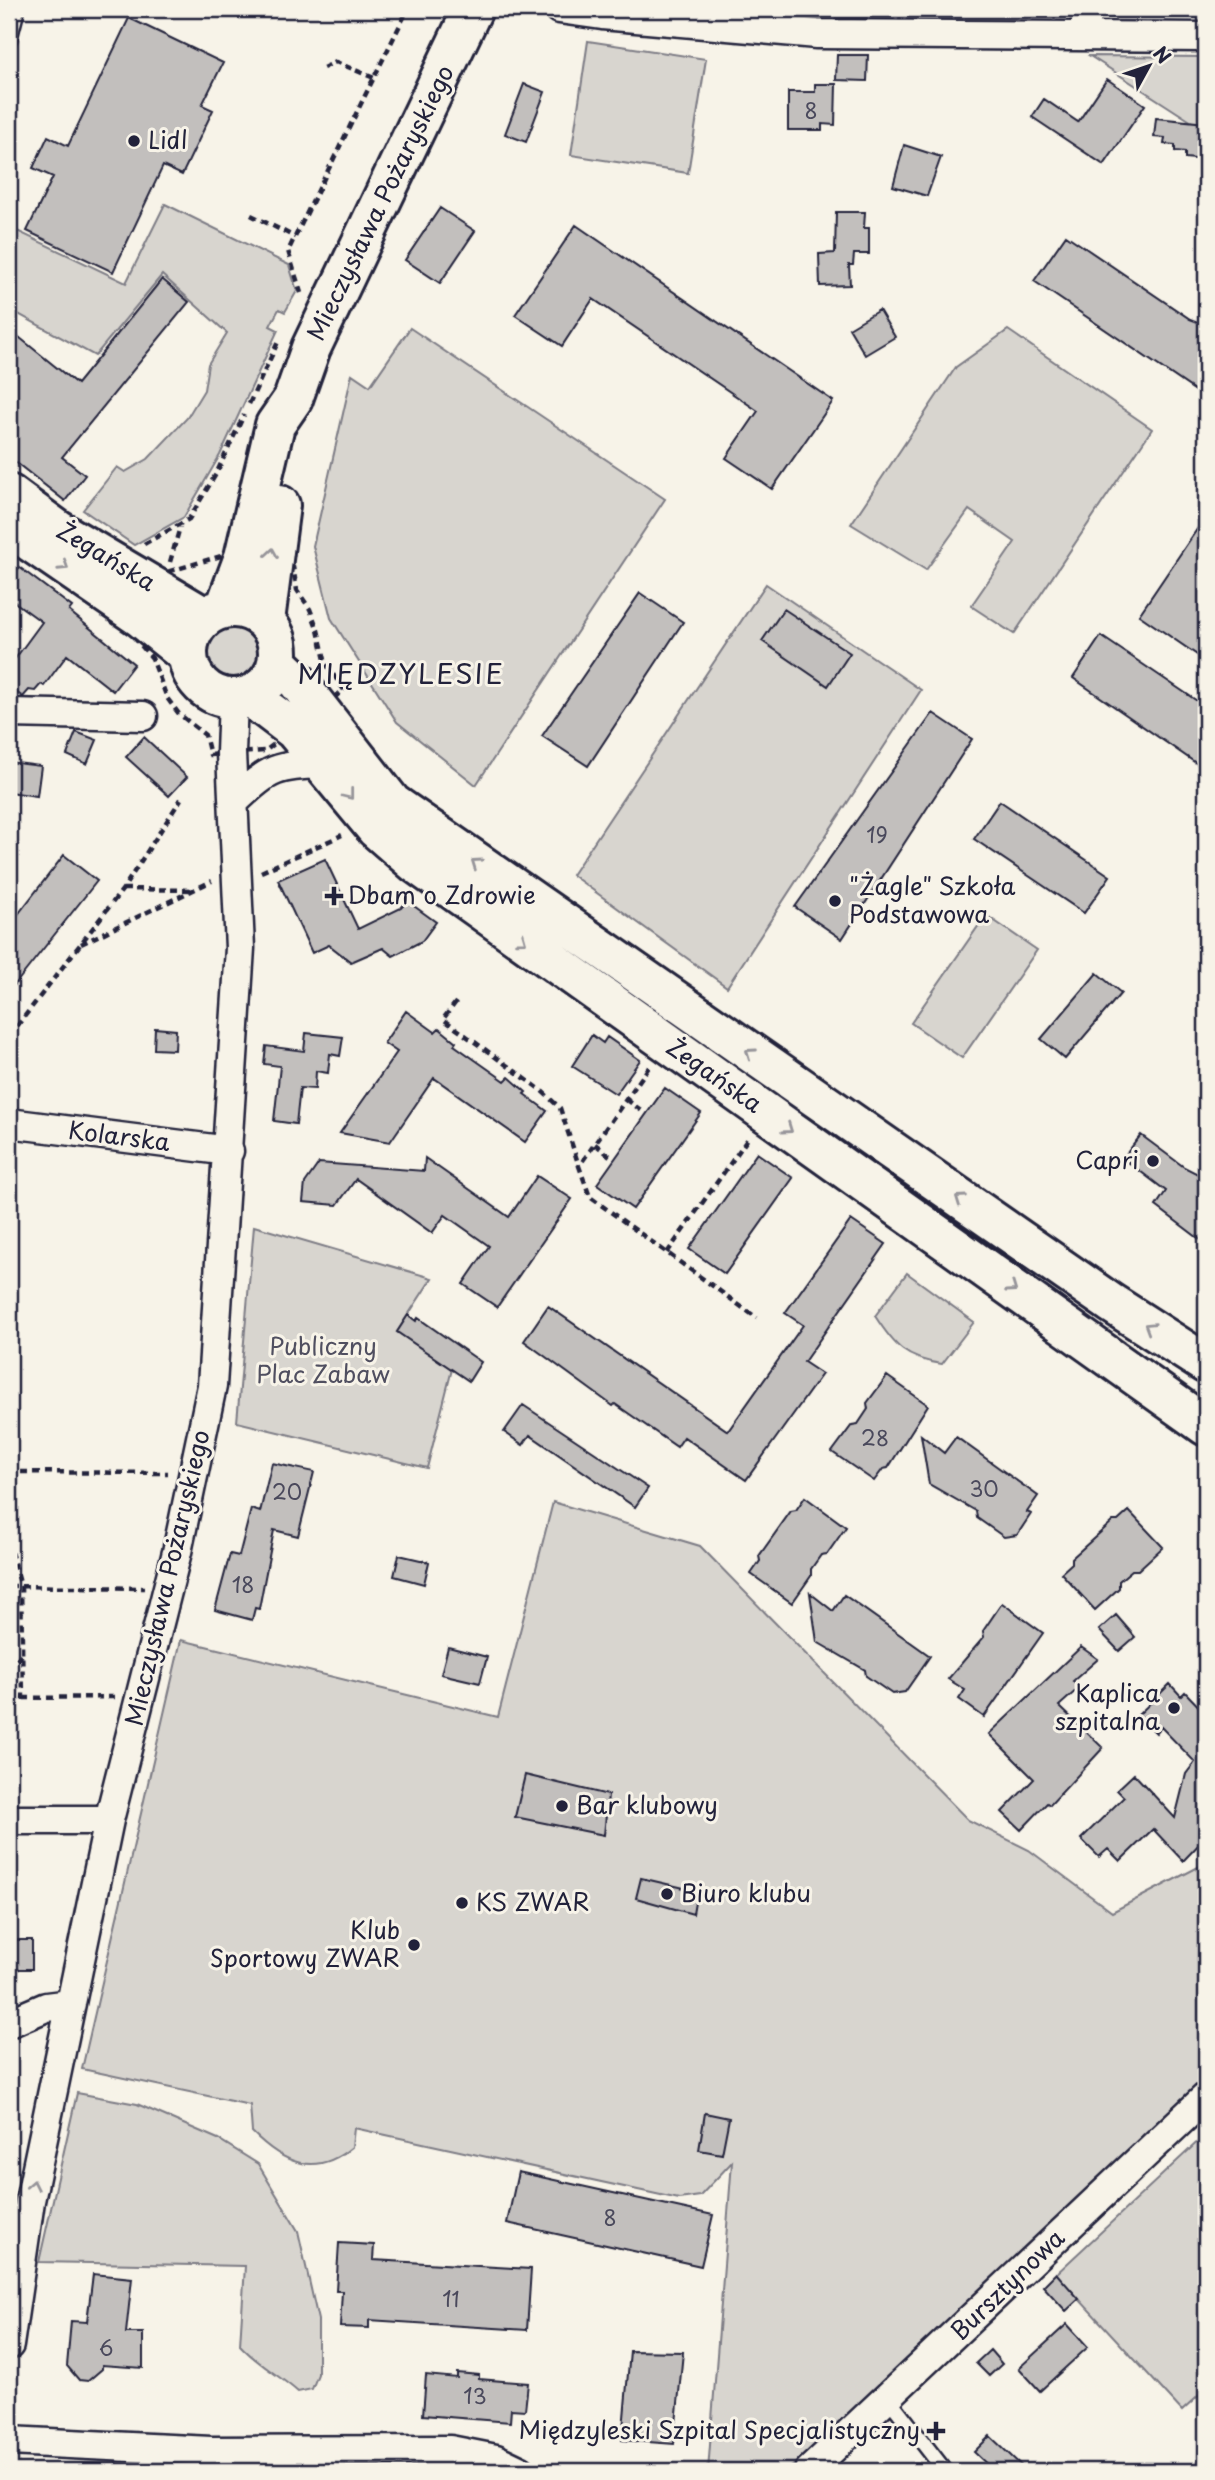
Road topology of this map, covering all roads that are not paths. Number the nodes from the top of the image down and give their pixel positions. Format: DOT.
graph roads {
  1 [pos="17,9"];
  2 [pos="473,9"];
  3 [pos="559,9"];
  4 [pos="1086,22"];
  5 [pos="1206,37"];
  6 [pos="9,40"];
  7 [pos="9,494"];
  8 [pos="9,527"];
  9 [pos="257,560"];
  10 [pos="155,592"];
  11 [pos="215,612"];
  12 [pos="265,621"];
  13 [pos="187,655"];
  14 [pos="278,663"];
  15 [pos="241,697"];
  16 [pos="9,713"];
  17 [pos="143,716"];
  18 [pos="306,719"];
  19 [pos="324,764"];
  20 [pos="235,801"];
  21 [pos="9,1123"];
  22 [pos="229,1151"];
  23 [pos="1206,1364"];
  24 [pos="1206,1426"];
  25 [pos="9,1820"];
  26 [pos="109,1820"];
  27 [pos="70,2004"];
  28 [pos="9,2023"];
  29 [pos="1206,2097"];
  30 [pos="9,2345"];
  31 [pos="888,2399"];
  32 [pos="9,2441"];
  33 [pos="469,2462"];
  34 [pos="521,2471"];
  35 [pos="809,2471"];
  36 [pos="945,2471"];
  1 -- 6 [label="lane"];
  2 -- 9 [label="street, Mieczysława Pożaryskiego"];
  3 -- 4 [label="street"];
  4 -- 5 [label="street"];
  7 -- 10 [label="street, Żegańska"];
  8 -- 10 [label="street, Żegańska, one-way"];
  9 -- 11 [label="street, Mieczysława Pożaryskiego"];
  9 -- 12 [label="street, Mieczysława Pożaryskiego"];
  10 -- 11 [label="street, Żegańska"];
  10 -- 13 [label="street, Żegańska"];
  11 -- 12 [label="street"];
  11 -- 13 [label="street"];
  12 -- 14 [label="street"];
  13 -- 15 [label="street"];
  14 -- 15 [label="street"];
  14 -- 18 [label="street, Żegańska"];
  15 -- 18 [label="street, Żegańska"];
  15 -- 20 [label="street, Mieczysława Pożaryskiego"];
  16 -- 17 [label="street"];
  18 -- 19 [label="street, Żegańska"];
  23 -- 18 [label="street, Żegańska, one-way"];
  19 -- 20 [label="street"];
  19 -- 24 [label="street, Żegańska, one-way"];
  20 -- 22 [label="street, Mieczysława Pożaryskiego"];
  21 -- 22 [label="street, Kolarska"];
  22 -- 26 [label="street, Mieczysława Pożaryskiego"];
  25 -- 26 [label="street"];
  26 -- 27 [label="street, Mieczysława Pożaryskiego"];
  27 -- 28 [label="street"];
  30 -- 27 [label="street, Mieczysława Pożaryskiego, one-way"];
  29 -- 31 [label="street, Bursztynowa"];
  31 -- 35 [label="street, Bursztynowa"];
  31 -- 36 [label="lane"];
  32 -- 33 [label="street"];
  33 -- 34 [label="street"];
}
